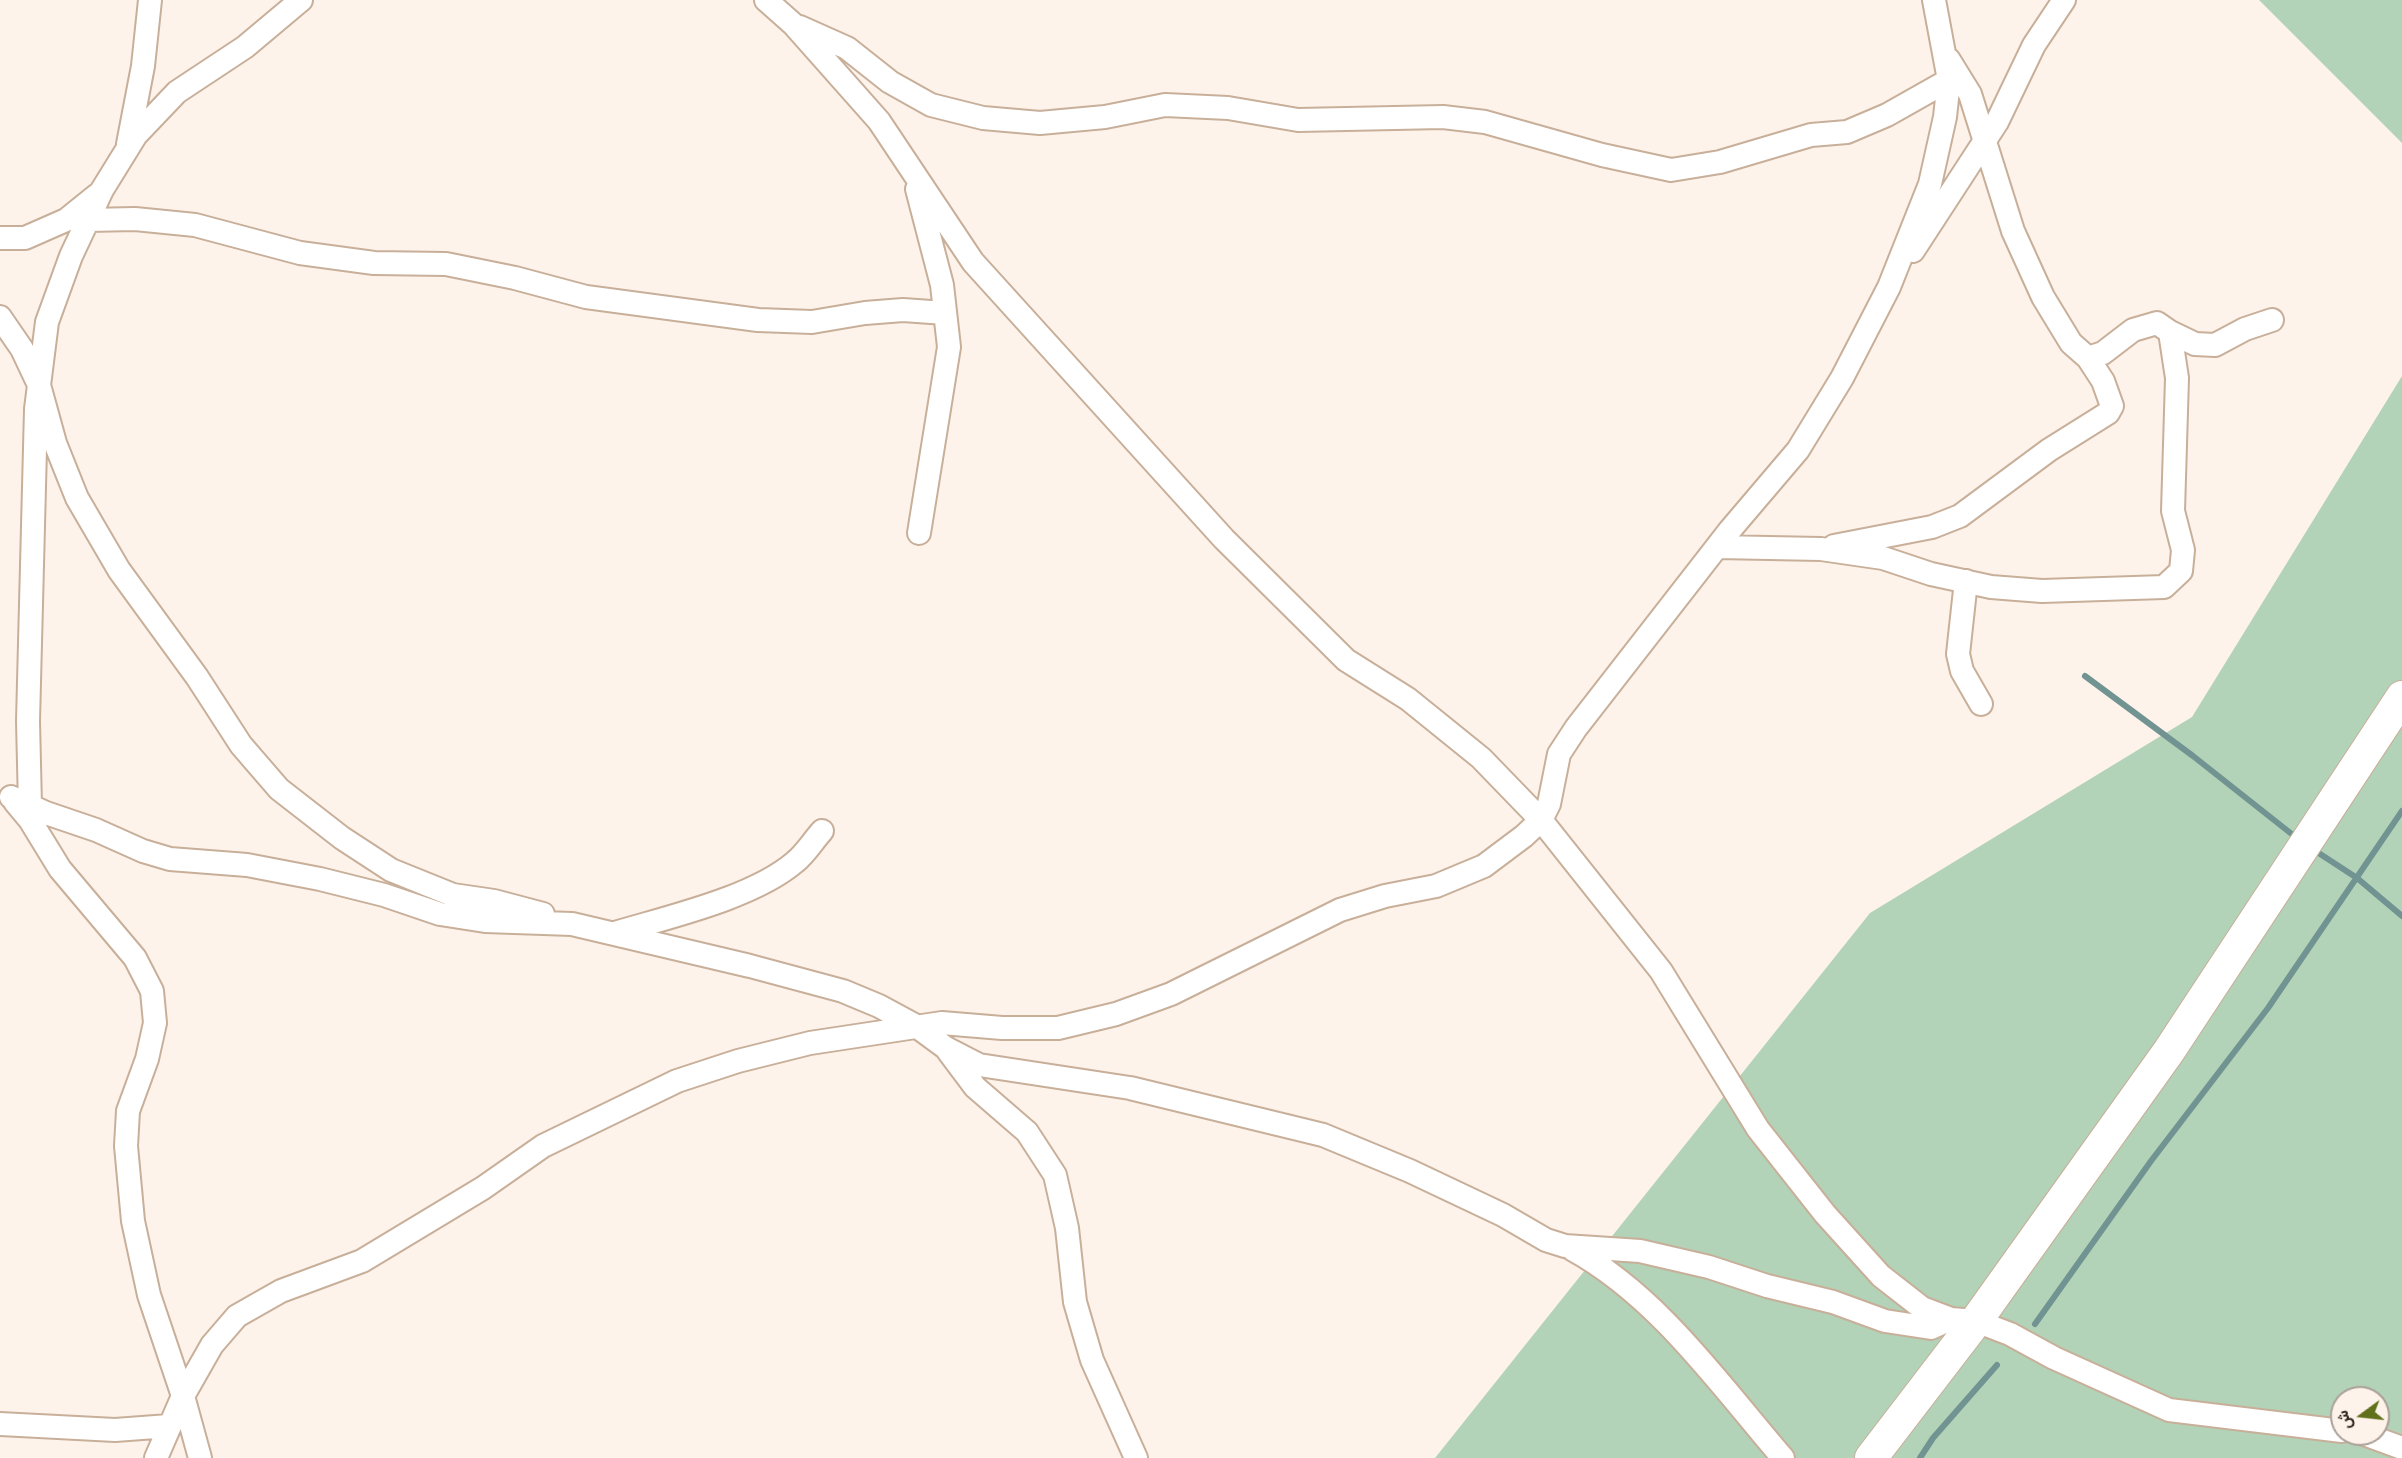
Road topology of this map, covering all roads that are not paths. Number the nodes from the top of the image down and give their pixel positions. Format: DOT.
graph roads {
  1 [pos="150,0"];
  2 [pos="301,0"];
  3 [pos="766,0"];
  4 [pos="1934,0"];
  5 [pos="2064,0"];
  6 [pos="793,24"];
  7 [pos="1944,51"];
  8 [pos="1949,80"];
  9 [pos="1984,142"];
  10 [pos="127,151"];
  11 [pos="913,173"];
  12 [pos="102,190"];
  13 [pos="88,220"];
  14 [pos="0,237"];
  15 [pos="1889,287"];
  16 [pos="945,313"];
  17 [pos="0,317"];
  18 [pos="2272,320"];
  19 [pos="2170,332"];
  20 [pos="2088,357"];
  21 [pos="39,385"];
  22 [pos="919,533"];
  23 [pos="1717,547"];
  24 [pos="1821,549"];
  25 [pos="1966,581"];
  26 [pos="2402,697"];
  27 [pos="1980,704"];
  28 [pos="13,798"];
  29 [pos="1541,820"];
  30 [pos="822,831"];
  31 [pos="572,924"];
  32 [pos="614,934"];
  33 [pos="916,1026"];
  34 [pos="946,1048"];
  35 [pos="1565,1246"];
  36 [pos="1963,1320"];
  37 [pos="183,1396"];
  38 [pos="0,1424"];
  39 [pos="170,1426"];
  40 [pos="2330,1430"];
  41 [pos="156,1458"];
  42 [pos="200,1458"];
  43 [pos="1136,1458"];
  44 [pos="1783,1458"];
  45 [pos="1871,1458"];
  1 -- 10 [label="street"];
  2 -- 10 [label="street"];
  3 -- 6 [label="street"];
  4 -- 7 [label="street"];
  5 -- 9 [label="street"];
  6 -- 8 [label="street"];
  6 -- 11 [label="street"];
  7 -- 8 [label="street"];
  7 -- 9 [label="street"];
  8 -- 15 [label="street"];
  9 -- 15 [label="street"];
  9 -- 20 [label="street"];
  10 -- 12 [label="street"];
  11 -- 16 [label="street"];
  11 -- 29 [label="street"];
  12 -- 13 [label="street"];
  12 -- 14 [label="street"];
  13 -- 16 [label="street"];
  13 -- 21 [label="street"];
  15 -- 23 [label="street"];
  16 -- 22 [label="street"];
  17 -- 21 [label="street"];
  18 -- 19 [label="street"];
  19 -- 20 [label="street"];
  19 -- 25 [label="street"];
  20 -- 24 [label="street"];
  21 -- 28 [label="street"];
  21 -- 31 [label="street"];
  23 -- 24 [label="street"];
  23 -- 29 [label="street"];
  24 -- 25 [label="street"];
  25 -- 27 [label="street"];
  26 -- 36 [label="main road"];
  28 -- 31 [label="street"];
  28 -- 37 [label="street"];
  29 -- 33 [label="street"];
  29 -- 36 [label="street"];
  30 -- 32 [label="street"];
  31 -- 32 [label="street"];
  32 -- 33 [label="street"];
  33 -- 34 [label="street"];
  33 -- 37 [label="street"];
  34 -- 35 [label="street"];
  34 -- 43 [label="street"];
  35 -- 36 [label="street"];
  35 -- 44 [label="street"];
  36 -- 40 [label="street"];
  36 -- 45 [label="main road"];
  37 -- 39 [label="street"];
  37 -- 42 [label="street"];
  38 -- 39 [label="street"];
  39 -- 41 [label="street"];
}
